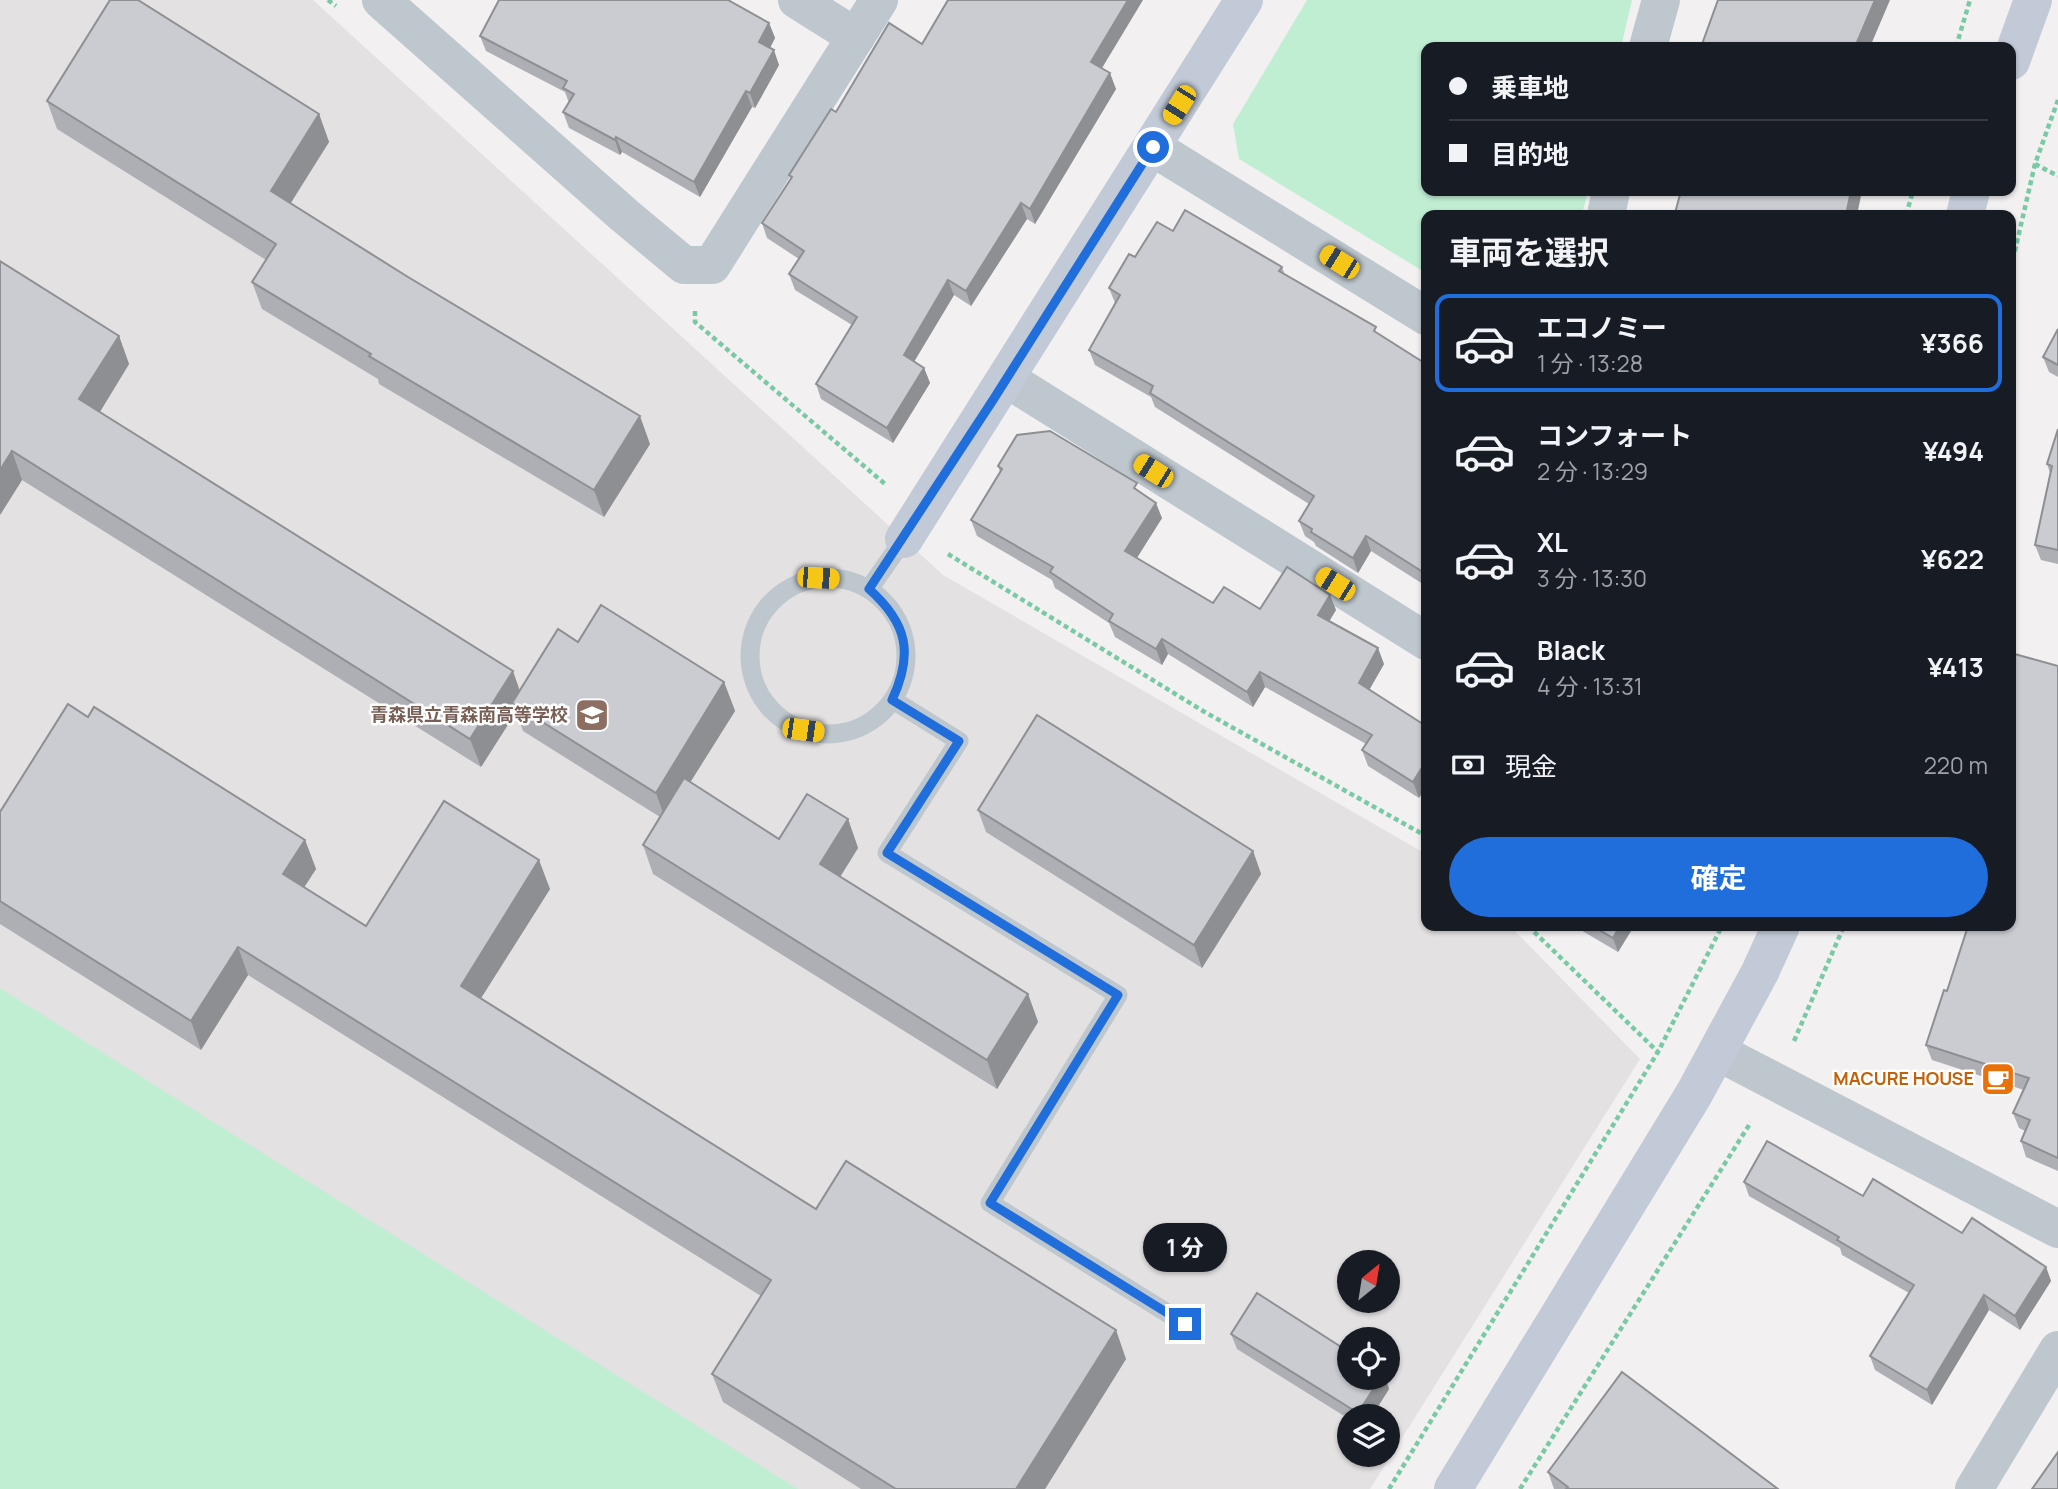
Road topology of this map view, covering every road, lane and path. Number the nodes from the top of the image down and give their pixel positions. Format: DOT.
graph roads {
  1 [pos="381,0"];
  2 [pos="797,0"];
  3 [pos="879,0"];
  4 [pos="1244,0"];
  5 [pos="1661,0"];
  6 [pos="1970,0"];
  7 [pos="2033,0"];
  8 [pos="856,37"];
  9 [pos="1648,42"];
  10 [pos="1957,42"];
  11 [pos="2016,47"];
  12 [pos="2058,100"];
  13 [pos="1153,147"];
  14 [pos="2035,164"];
  15 [pos="2058,176"];
  16 [pos="2016,246"];
  17 [pos="698,265"];
  18 [pos="1421,313"];
  19 [pos="1007,379"];
  20 [pos="908,533"];
  21 [pos="869,589"];
  22 [pos="1421,638"];
  23 [pos="892,700"];
  24 [pos="1421,833"];
  25 [pos="1533,931"];
  26 [pos="1719,931"];
  27 [pos="1779,931"];
  28 [pos="1842,931"];
  29 [pos="1658,1052"];
  30 [pos="1718,1052"];
  31 [pos="1776,1083"];
  32 [pos="2058,1229"];
  33 [pos="1185,1324"];
  34 [pos="2058,1350"];
  35 [pos="1389,1489"];
  36 [pos="1453,1489"];
  37 [pos="1520,1489"];
  38 [pos="1974,1489"];
  1 -- 17 [label="street"];
  2 -- 8 [label="street"];
  3 -- 8 [label="street"];
  4 -- 13 [label="street"];
  5 -- 9 [label="street"];
  6 -- 10 [label="path"];
  7 -- 11 [label="street"];
  8 -- 17 [label="street"];
  12 -- 14 [label="path"];
  13 -- 18 [label="street"];
  13 -- 19 [label="street"];
  14 -- 15 [label="path"];
  14 -- 16 [label="path"];
  17 -- 20 [label="path"];
  19 -- 20 [label="street"];
  19 -- 22 [label="street"];
  20 -- 21 [label="lane"];
  20 -- 24 [label="path"];
  21 -- 23 [label="lane"];
  21 -- 23 [label="lane"];
  23 -- 33 [label="lane"];
  25 -- 29 [label="path"];
  26 -- 29 [label="path"];
  27 -- 30 [label="street"];
  28 -- 31 [label="path"];
  29 -- 35 [label="path"];
  30 -- 31 [label="street"];
  30 -- 36 [label="street"];
  31 -- 32 [label="street"];
  31 -- 37 [label="path"];
  34 -- 38 [label="street"];
}
